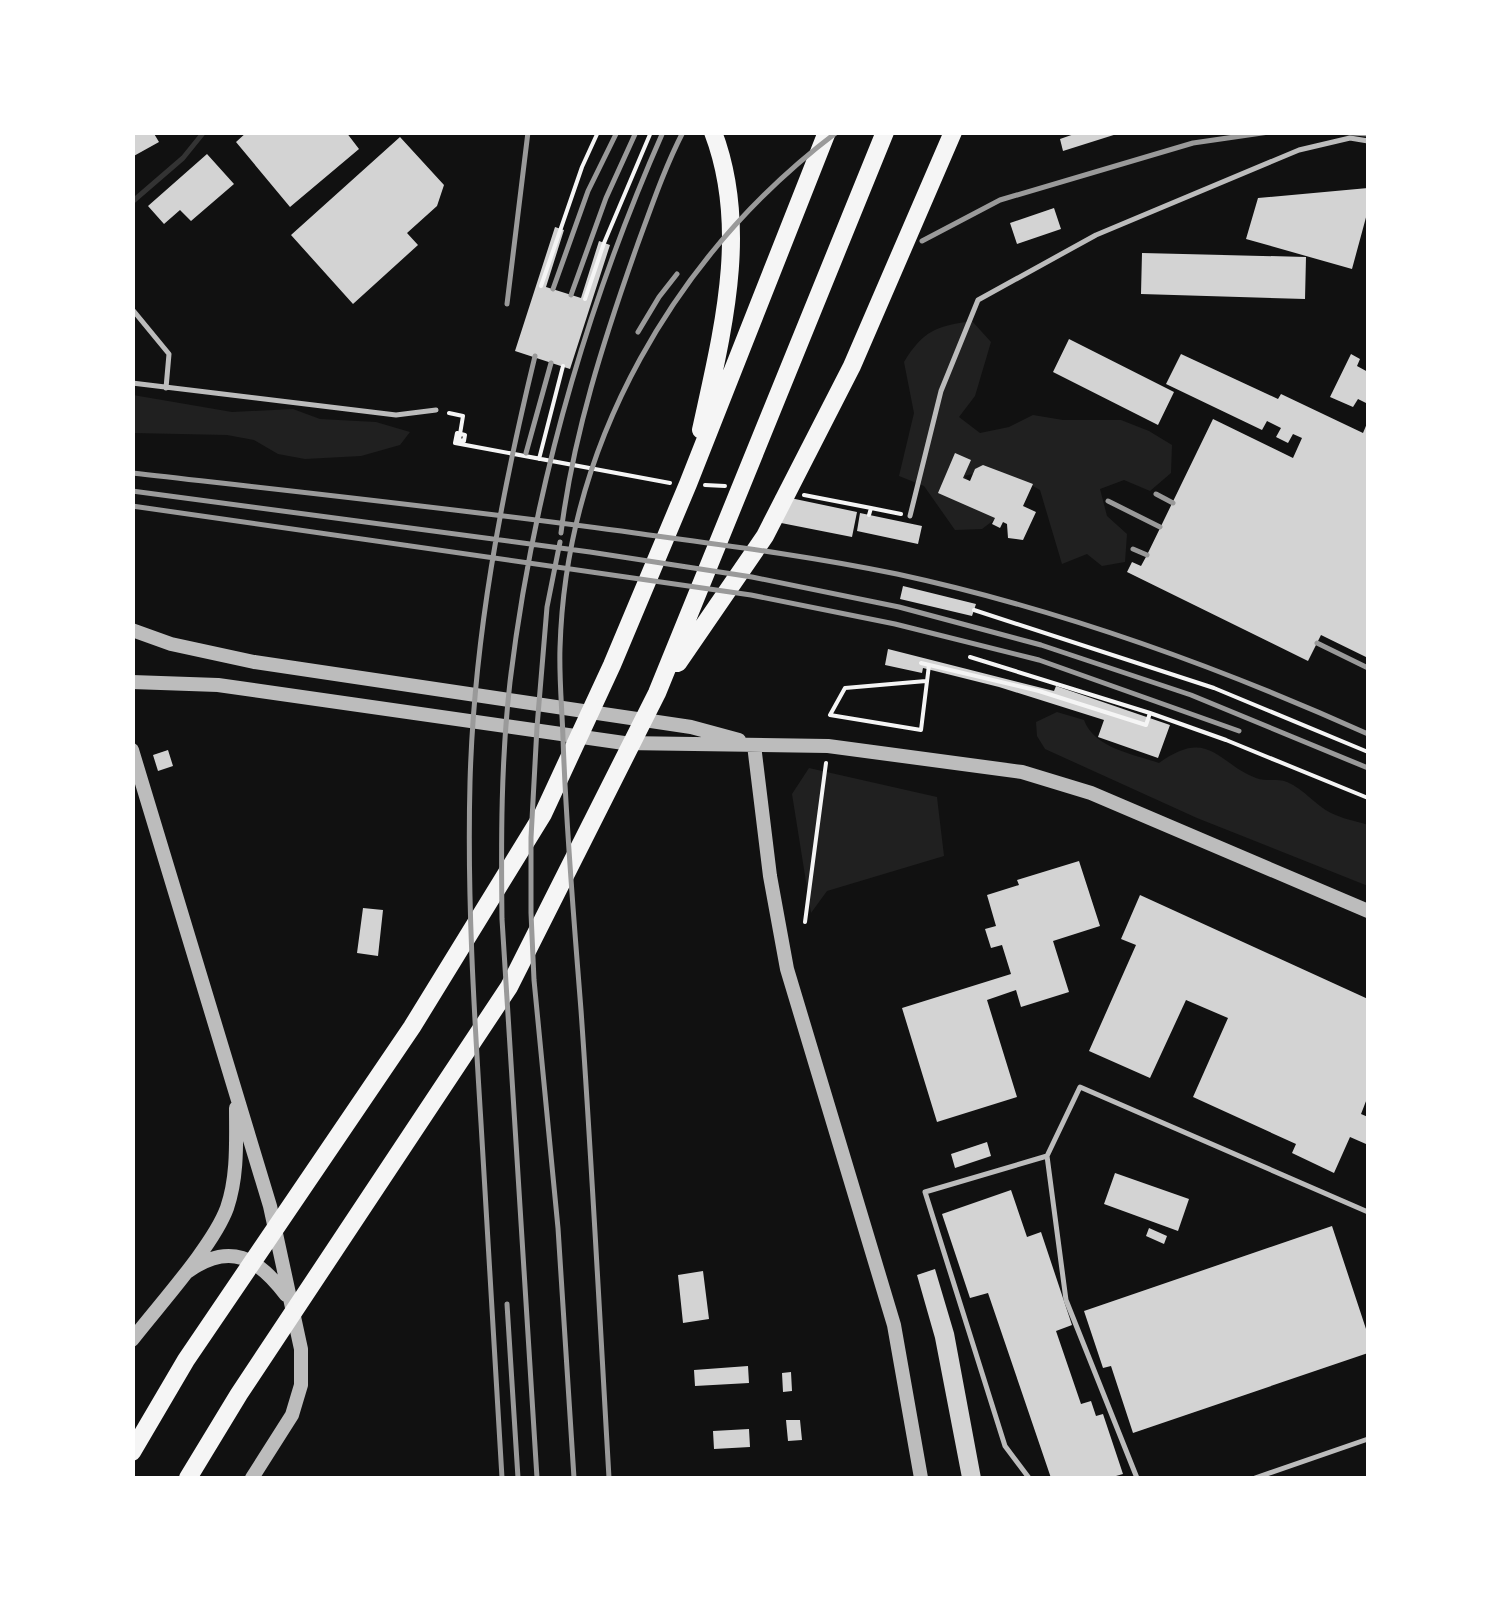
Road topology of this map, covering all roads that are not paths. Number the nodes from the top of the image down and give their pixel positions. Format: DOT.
graph roads {
  1 [pos="713,132"];
  2 [pos="827,132"];
  3 [pos="885,132"];
  4 [pos="953,132"];
  5 [pos="1368,141"];
  6 [pos="132,309"];
  7 [pos="132,383"];
  8 [pos="166,388"];
  9 [pos="436,410"];
  10 [pos="693,484"];
  11 [pos="910,516"];
  12 [pos="132,630"];
  13 [pos="132,682"];
  14 [pos="657,693"];
  15 [pos="754,744"];
  16 [pos="132,750"];
  17 [pos="1368,910"];
  18 [pos="236,1092"];
  19 [pos="1047,1156"];
  20 [pos="1368,1212"];
  21 [pos="179,1278"];
  22 [pos="290,1300"];
  23 [pos="132,1340"];
  24 [pos="1368,1439"];
  25 [pos="132,1452"];
  26 [pos="188,1478"];
  27 [pos="252,1478"];
  28 [pos="921,1478"];
  29 [pos="1029,1478"];
  30 [pos="1137,1478"];
  31 [pos="1255,1478"];
  1 -- 10 [label="main road"];
  2 -- 10 [label="main road"];
  3 -- 14 [label="main road"];
  4 -- 14 [label="main road"];
  5 -- 11 [label="lane"];
  6 -- 8 [label="lane"];
  7 -- 8 [label="lane"];
  8 -- 9 [label="lane"];
  10 -- 25 [label="main road"];
  12 -- 15 [label="street"];
  13 -- 15 [label="street"];
  14 -- 26 [label="main road"];
  15 -- 17 [label="street"];
  15 -- 28 [label="street"];
  16 -- 18 [label="street"];
  18 -- 21 [label="street"];
  18 -- 22 [label="street"];
  19 -- 20 [label="lane"];
  19 -- 29 [label="lane"];
  19 -- 30 [label="lane"];
  21 -- 22 [label="street"];
  21 -- 23 [label="street"];
  22 -- 27 [label="street"];
  24 -- 31 [label="lane"];
}
